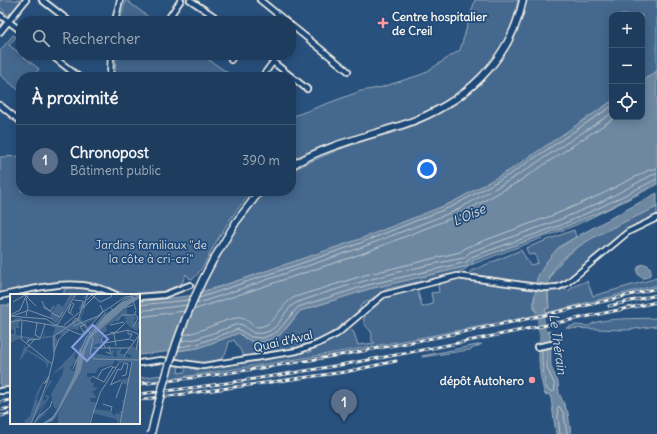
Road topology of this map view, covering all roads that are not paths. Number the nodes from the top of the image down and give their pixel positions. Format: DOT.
graph roads {
  1 [pos="26,0"];
  2 [pos="42,0"];
  3 [pos="120,0"];
  4 [pos="181,0"];
  5 [pos="190,0"];
  6 [pos="260,0"];
  7 [pos="523,0"];
  8 [pos="0,15"];
  9 [pos="63,16"];
  10 [pos="116,16"];
  11 [pos="170,16"];
  12 [pos="214,16"];
  13 [pos="280,16"];
  14 [pos="9,21"];
  15 [pos="16,27"];
  16 [pos="296,29"];
  17 [pos="0,32"];
  18 [pos="57,60"];
  19 [pos="111,60"];
  20 [pos="270,60"];
  21 [pos="275,60"];
  22 [pos="348,71"];
  23 [pos="73,72"];
  24 [pos="110,72"];
  25 [pos="264,72"];
  26 [pos="289,72"];
  27 [pos="296,78"];
  28 [pos="307,88"];
  29 [pos="0,105"];
  30 [pos="16,118"];
  31 [pos="296,164"];
  32 [pos="256,196"];
  33 [pos="657,218"];
  34 [pos="190,285"];
  35 [pos="10,294"];
  36 [pos="11,294"];
  37 [pos="113,294"];
  38 [pos="0,296"];
  39 [pos="140,297"];
  40 [pos="552,344"];
  41 [pos="537,347"];
  42 [pos="140,363"];
  43 [pos="10,390"];
  44 [pos="0,392"];
  45 [pos="151,434"];
  1 -- 14 [label="street"];
  2 -- 9 [label="street"];
  3 -- 10 [label="street"];
  4 -- 11 [label="street"];
  5 -- 12 [label="street"];
  6 -- 13 [label="street"];
  7 -- 31 [label="main road"];
  8 -- 14 [label="street"];
  14 -- 15 [label="street"];
  14 -- 17 [label="street"];
  16 -- 22 [label="street"];
  18 -- 23 [label="street"];
  19 -- 24 [label="street"];
  20 -- 25 [label="street"];
  21 -- 26 [label="street"];
  27 -- 28 [label="street"];
  29 -- 30 [label="street"];
  32 -- 45 [label="main road, bridge"];
  33 -- 42 [label="street, Quai d'Aval"];
  34 -- 39 [label="street"];
  35 -- 38 [label="street"];
  36 -- 37 [label="street"];
  40 -- 41 [label="street"];
  43 -- 44 [label="street"];
}
